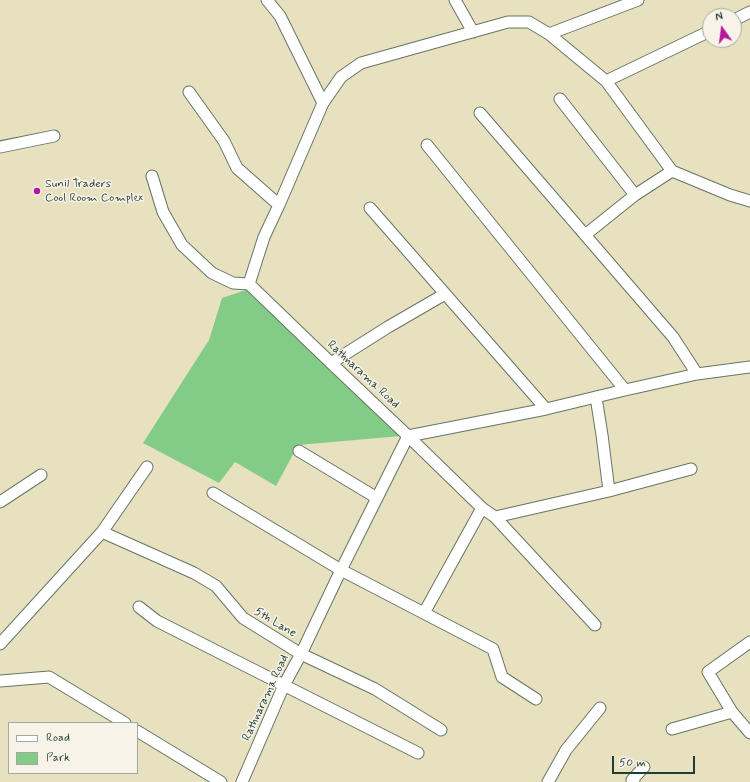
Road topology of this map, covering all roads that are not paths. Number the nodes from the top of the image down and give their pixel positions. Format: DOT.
graph roads {
  1 [pos="267,0"];
  2 [pos="454,0"];
  3 [pos="638,0"];
  4 [pos="473,32"];
  5 [pos="549,34"];
  6 [pos="702,35"];
  7 [pos="606,81"];
  8 [pos="189,92"];
  9 [pos="560,99"];
  10 [pos="323,103"];
  11 [pos="480,113"];
  12 [pos="54,136"];
  13 [pos="427,145"];
  14 [pos="0,148"];
  15 [pos="672,171"];
  16 [pos="152,176"];
  17 [pos="635,195"];
  18 [pos="749,200"];
  19 [pos="280,205"];
  20 [pos="370,208"];
  21 [pos="585,235"];
  22 [pos="250,284"];
  23 [pos="445,294"];
  24 [pos="331,363"];
  25 [pos="750,367"];
  26 [pos="697,374"];
  27 [pos="625,390"];
  28 [pos="596,397"];
  29 [pos="546,410"];
  30 [pos="408,436"];
  31 [pos="299,451"];
  32 [pos="147,468"];
  33 [pos="691,469"];
  34 [pos="41,475"];
  35 [pos="609,491"];
  36 [pos="213,493"];
  37 [pos="377,498"];
  38 [pos="0,502"];
  39 [pos="482,508"];
  40 [pos="495,518"];
  41 [pos="102,532"];
  42 [pos="341,570"];
  43 [pos="139,607"];
  44 [pos="424,613"];
  45 [pos="595,625"];
  46 [pos="750,642"];
  47 [pos="0,644"];
  48 [pos="301,654"];
  49 [pos="0,680"];
  50 [pos="284,685"];
  51 [pos="536,699"];
  52 [pos="600,708"];
  53 [pos="732,712"];
  54 [pos="123,722"];
  55 [pos="441,730"];
  56 [pos="672,730"];
  57 [pos="138,732"];
  58 [pos="750,733"];
  59 [pos="418,753"];
  60 [pos="644,767"];
  61 [pos="221,782"];
  62 [pos="242,782"];
  63 [pos="548,782"];
  64 [pos="634,782"];
  1 -- 10 [label="street"];
  2 -- 4 [label="street"];
  3 -- 5 [label="street"];
  4 -- 5 [label="street"];
  4 -- 10 [label="street"];
  5 -- 7 [label="street"];
  6 -- 7 [label="street"];
  7 -- 15 [label="street"];
  8 -- 19 [label="street"];
  9 -- 17 [label="street"];
  10 -- 19 [label="street"];
  11 -- 21 [label="street"];
  12 -- 14 [label="street"];
  13 -- 27 [label="street"];
  15 -- 17 [label="street"];
  15 -- 18 [label="street"];
  16 -- 22 [label="street"];
  17 -- 21 [label="street"];
  19 -- 22 [label="street"];
  20 -- 23 [label="street"];
  21 -- 26 [label="street"];
  22 -- 24 [label="street, Rathnarama Road"];
  23 -- 24 [label="street"];
  23 -- 29 [label="street"];
  24 -- 30 [label="street, Rathnarama Road"];
  25 -- 26 [label="street"];
  26 -- 27 [label="street"];
  27 -- 28 [label="street"];
  28 -- 29 [label="street"];
  28 -- 35 [label="street"];
  29 -- 30 [label="street"];
  30 -- 37 [label="street, Rathnarama Road"];
  30 -- 39 [label="street"];
  31 -- 37 [label="street"];
  32 -- 41 [label="street"];
  33 -- 35 [label="street"];
  34 -- 38 [label="street"];
  35 -- 40 [label="street"];
  36 -- 42 [label="street"];
  37 -- 42 [label="street, Rathnarama Road"];
  39 -- 40 [label="street"];
  39 -- 44 [label="street"];
  40 -- 45 [label="street"];
  41 -- 47 [label="street"];
  41 -- 48 [label="street, 5th Lane"];
  42 -- 44 [label="street"];
  42 -- 48 [label="street, Rathnarama Road"];
  43 -- 50 [label="street"];
  44 -- 51 [label="street"];
  46 -- 53 [label="street"];
  48 -- 50 [label="street, Rathnarama Road"];
  48 -- 55 [label="street, 5th Lane"];
  49 -- 54 [label="street"];
  50 -- 59 [label="street"];
  50 -- 62 [label="street, Rathnarama Road"];
  52 -- 63 [label="street"];
  53 -- 56 [label="street"];
  53 -- 58 [label="street"];
  57 -- 61 [label="street"];
  60 -- 64 [label="street"];
}
